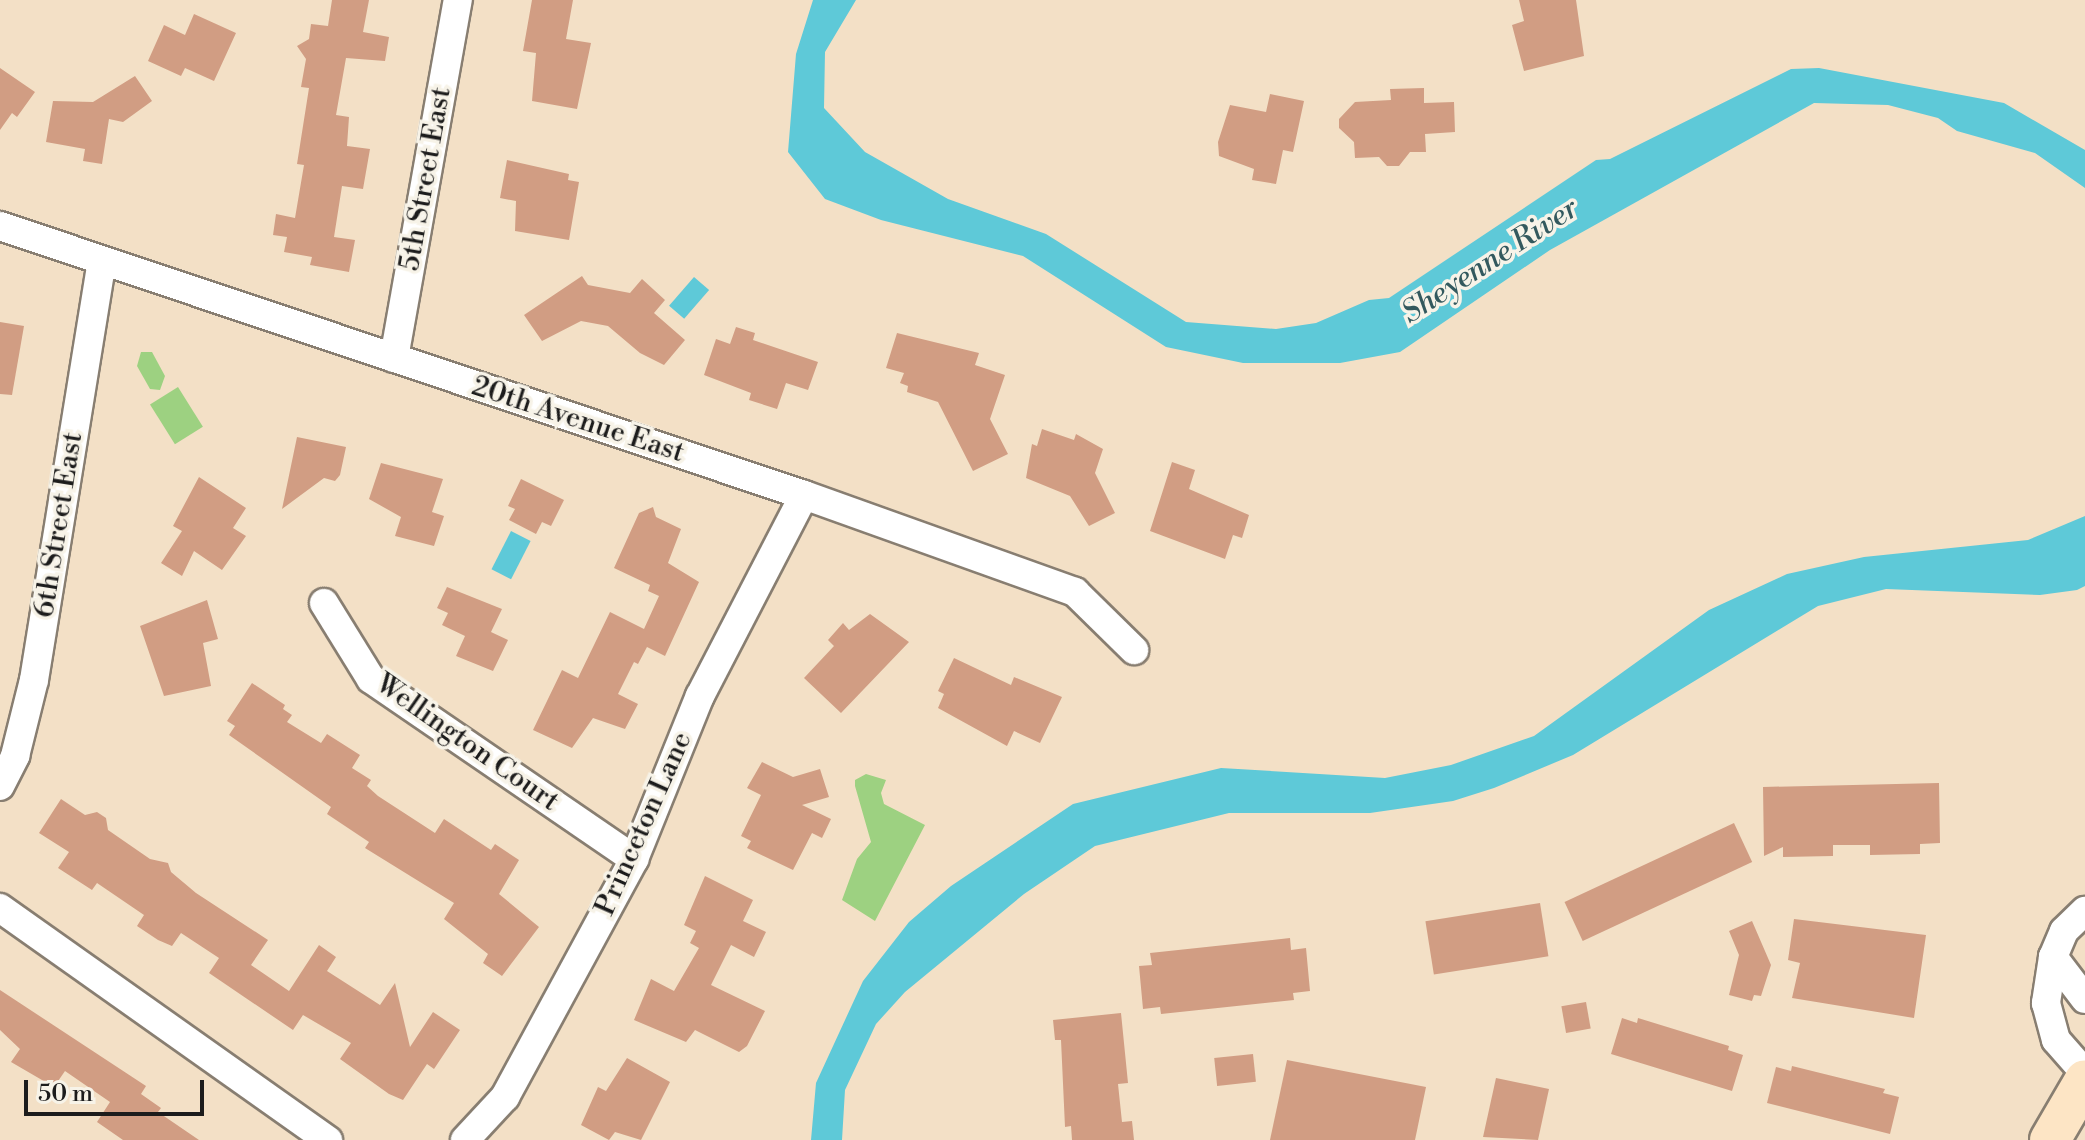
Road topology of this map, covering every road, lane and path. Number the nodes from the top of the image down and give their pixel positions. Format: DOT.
graph roads {
  1 [pos="458,0"];
  2 [pos="0,226"];
  3 [pos="102,261"];
  4 [pos="394,358"];
  5 [pos="804,495"];
  6 [pos="324,603"];
  7 [pos="1134,650"];
  8 [pos="0,786"];
  9 [pos="634,859"];
  10 [pos="0,908"];
  11 [pos="2085,911"];
  12 [pos="2053,957"];
  13 [pos="2085,999"];
  14 [pos="2085,1073"];
  15 [pos="2085,1080"];
  16 [pos="328,1140"];
  17 [pos="465,1140"];
  18 [pos="2050,1140"];
  1 -- 4 [label="street, 5th Street East"];
  2 -- 3 [label="street, 20th Avenue East"];
  3 -- 4 [label="street, 20th Avenue East"];
  3 -- 8 [label="street, 6th Street East"];
  4 -- 5 [label="street, 20th Avenue East"];
  5 -- 7 [label="street, 20th Avenue East"];
  5 -- 9 [label="street, Princeton Lane"];
  6 -- 9 [label="street, Wellington Court"];
  9 -- 17 [label="street, Princeton Lane"];
  10 -- 16 [label="street"];
  11 -- 12 [label="street"];
  12 -- 13 [label="street"];
  12 -- 14 [label="street"];
  15 -- 18 [label="main road"];
}
